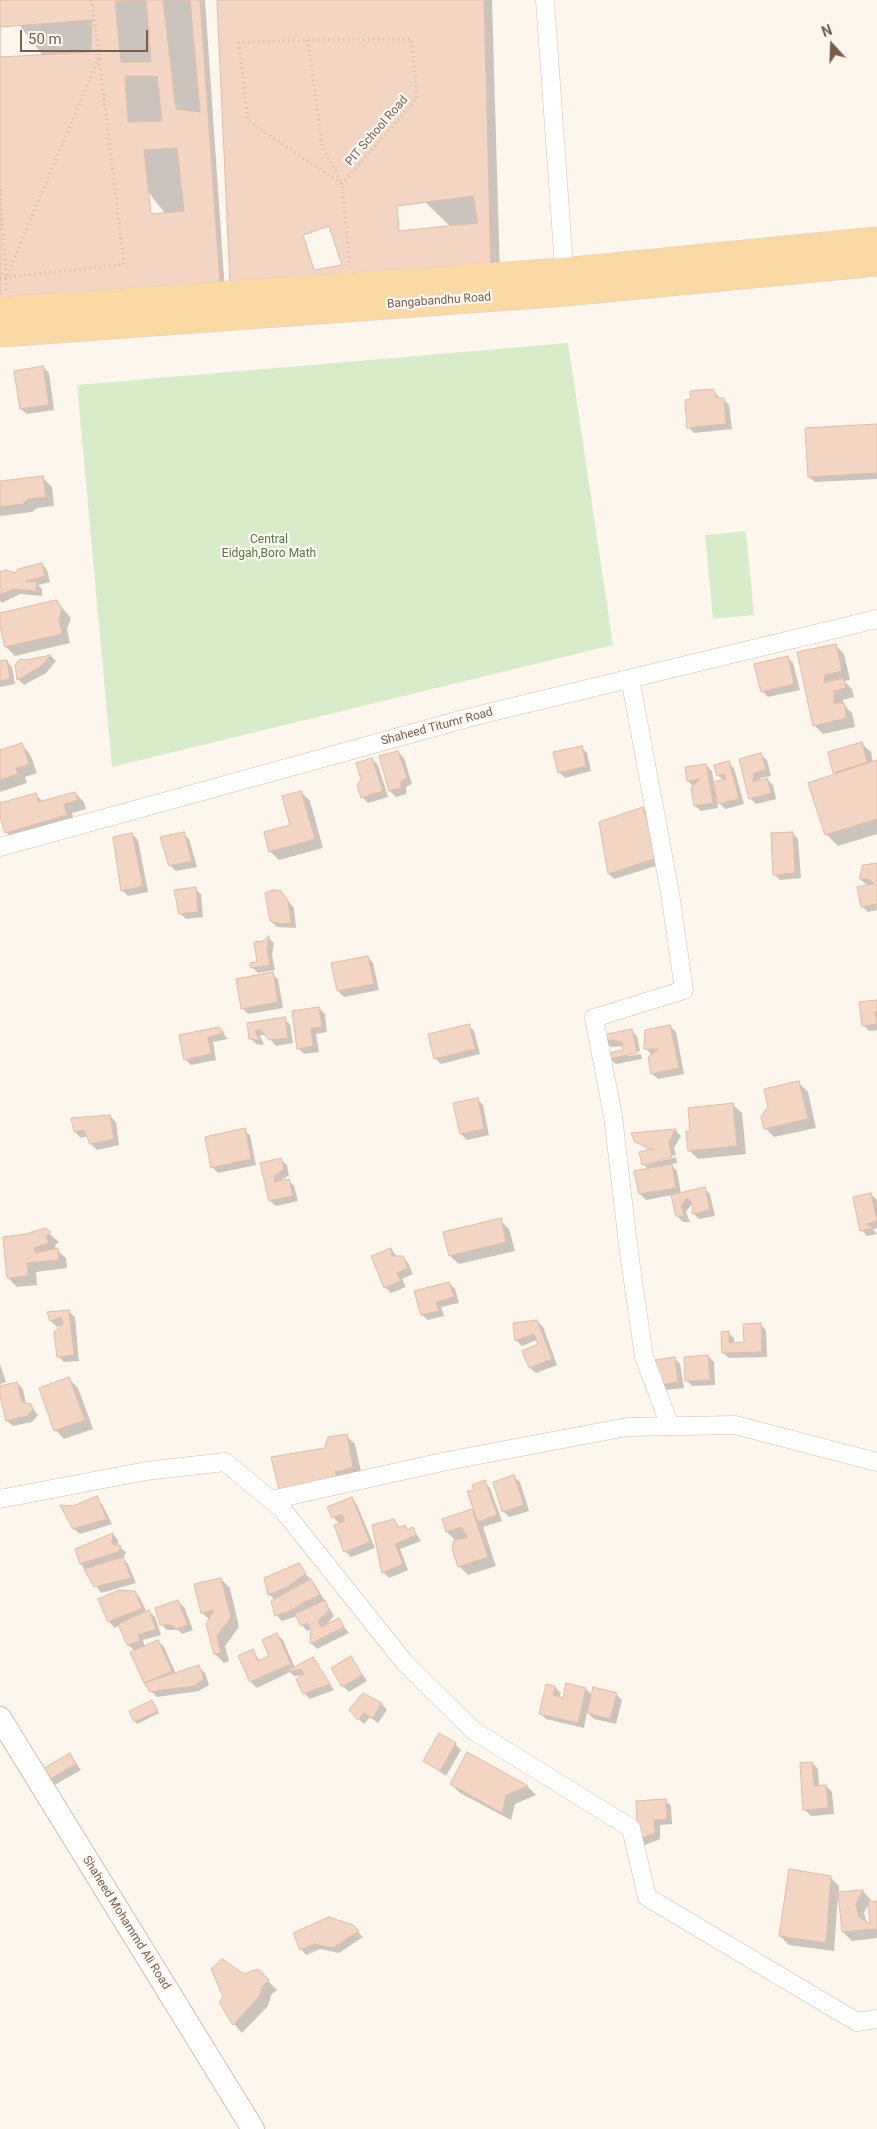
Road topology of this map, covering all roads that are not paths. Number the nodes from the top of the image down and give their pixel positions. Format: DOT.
graph roads {
  1 [pos="545,0"];
  2 [pos="877,241"];
  3 [pos="877,262"];
  4 [pos="565,282"];
  5 [pos="0,311"];
  6 [pos="0,333"];
  7 [pos="877,619"];
  8 [pos="630,678"];
  9 [pos="0,847"];
  10 [pos="670,1426"];
  11 [pos="877,1462"];
  12 [pos="0,1498"];
  13 [pos="271,1500"];
  14 [pos="0,1718"];
  15 [pos="877,2019"];
  16 [pos="253,2129"];
  1 -- 4 [label="street"];
  2 -- 4 [label="main road, Bangabandhu Road"];
  3 -- 4 [label="main road, Bangabandhu Road"];
  4 -- 5 [label="main road, Bangabandhu Road"];
  4 -- 6 [label="main road, Bangabandhu Road"];
  7 -- 8 [label="street, Shaheed Titumr Road"];
  8 -- 9 [label="street, Shaheed Titumr Road"];
  8 -- 10 [label="street"];
  10 -- 11 [label="street"];
  10 -- 13 [label="street"];
  12 -- 13 [label="street"];
  13 -- 15 [label="street"];
  14 -- 16 [label="street, Shaheed Mohammd Ali Road"];
}
